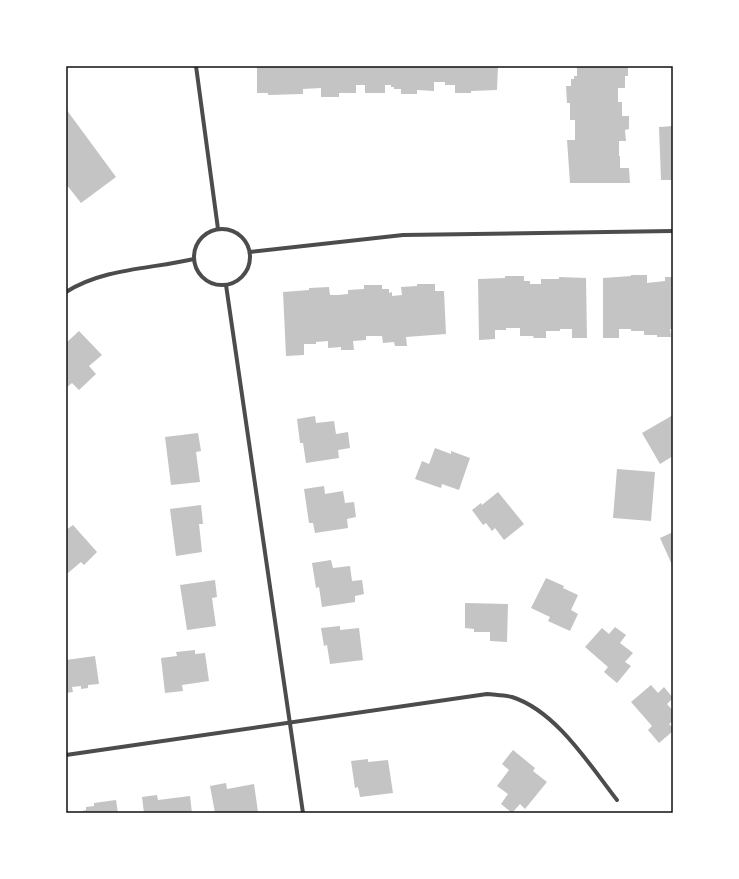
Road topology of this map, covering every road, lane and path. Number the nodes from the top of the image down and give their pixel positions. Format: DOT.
graph roads {
  1 [pos="196,66"];
  2 [pos="218,229"];
  3 [pos="673,231"];
  4 [pos="250,252"];
  5 [pos="194,259"];
  6 [pos="226,285"];
  7 [pos="66,292"];
  8 [pos="289,724"];
  9 [pos="66,755"];
  10 [pos="617,800"];
  11 [pos="303,813"];
  1 -- 2 [label="street"];
  2 -- 4 [label="street"];
  2 -- 5 [label="street"];
  3 -- 4 [label="street"];
  4 -- 6 [label="street"];
  5 -- 6 [label="street"];
  5 -- 7 [label="street"];
  6 -- 8 [label="street"];
  8 -- 9 [label="street"];
  8 -- 10 [label="street"];
  8 -- 11 [label="street"];
}
